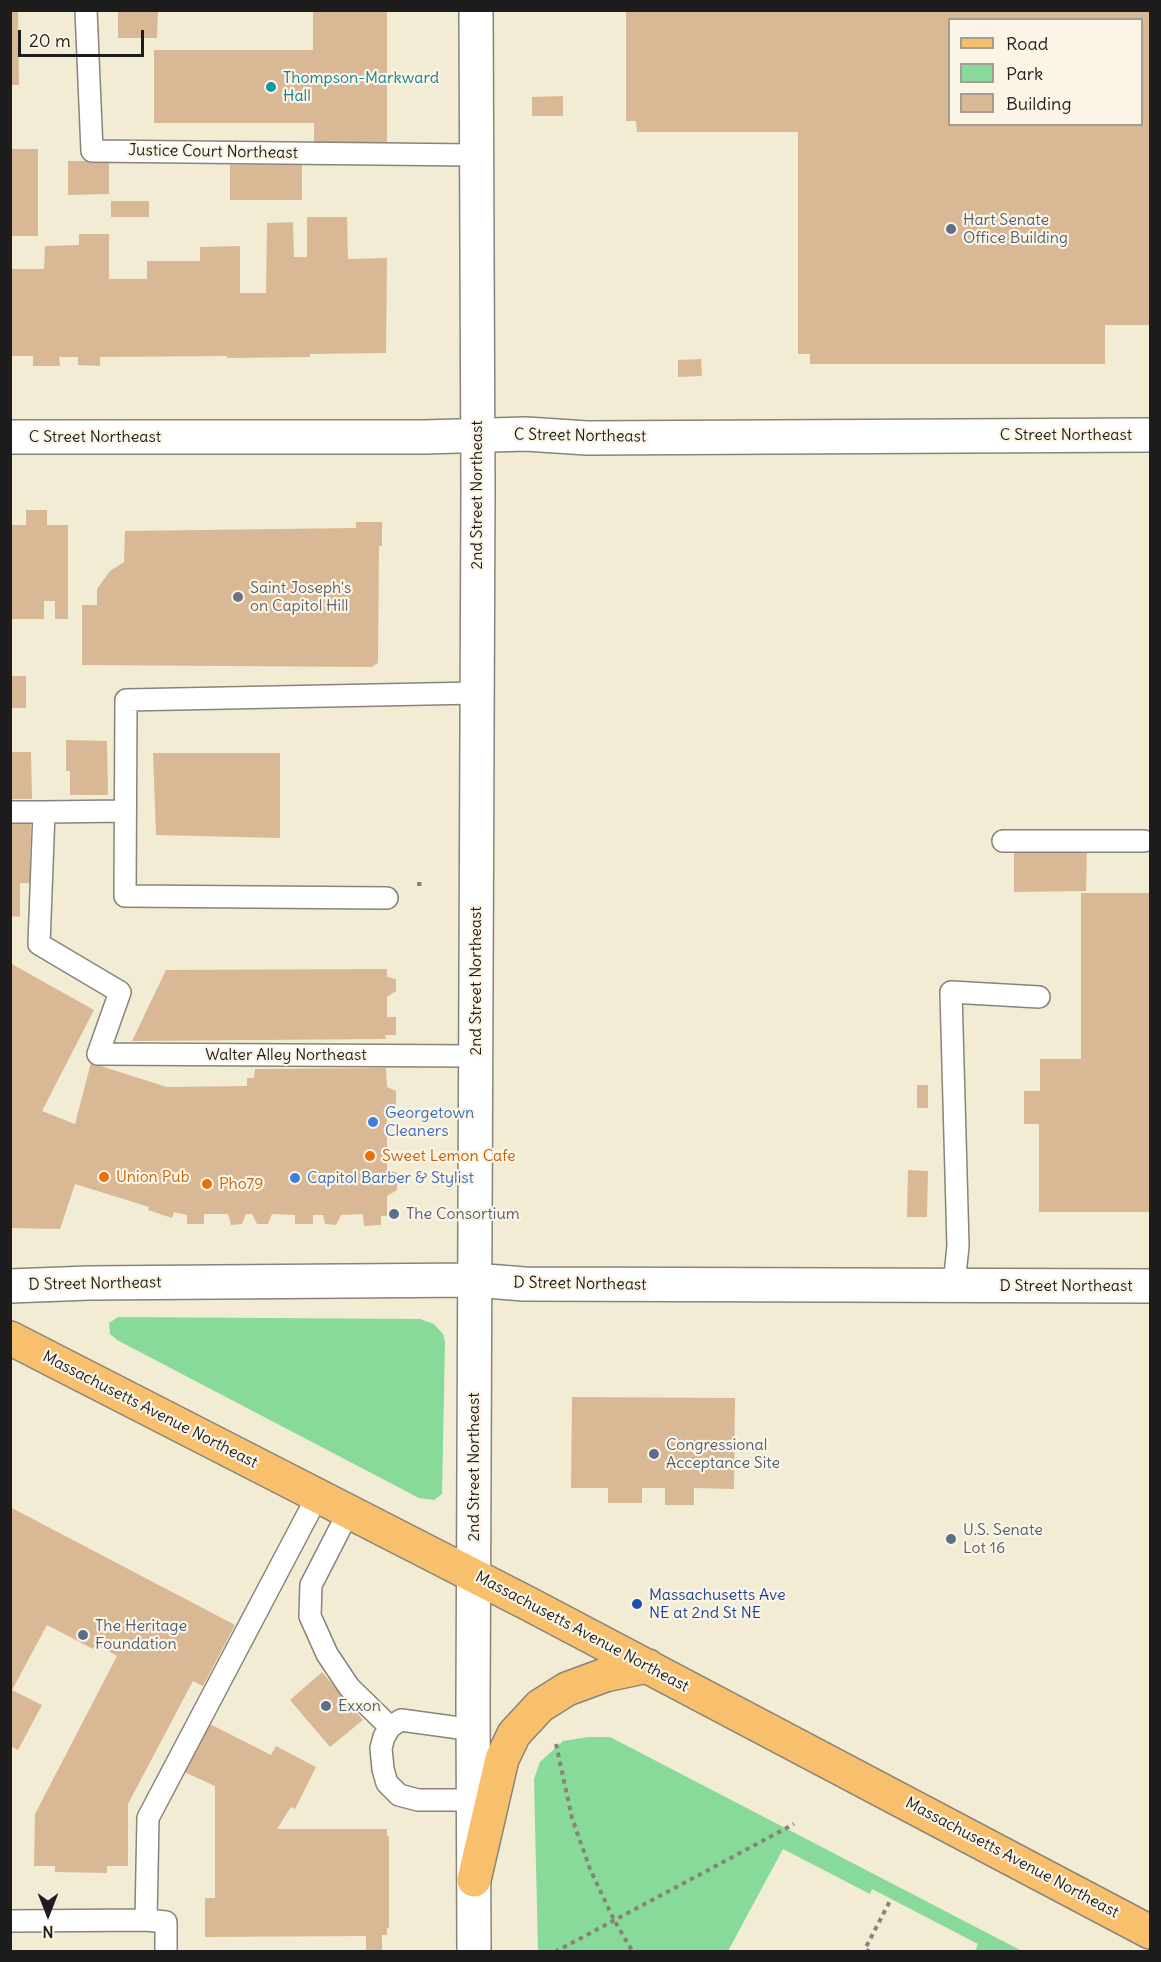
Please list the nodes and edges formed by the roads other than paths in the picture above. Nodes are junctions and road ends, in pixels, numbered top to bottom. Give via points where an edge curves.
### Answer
1 (86, 10) edge
2 (476, 10) edge
3 (475, 155) junction
4 (477, 435) junction
5 (1150, 435) edge
6 (10, 437) edge
7 (476, 693) junction
8 (125, 811) junction
9 (10, 812) edge
10 (44, 812) junction
11 (1003, 841) dead end
12 (1144, 841) dead end
13 (387, 898) dead end
14 (1039, 997) dead end
15 (475, 1056) junction
16 (474, 1280) junction
17 (954, 1285) junction
18 (10, 1286) edge
19 (1150, 1286) edge
20 (10, 1338) edge
21 (318, 1495) junction
22 (349, 1511) junction
23 (474, 1576) junction
24 (648, 1666) junction
25 (390, 1727) junction
26 (474, 1730) junction
27 (474, 1800) junction
28 (474, 1880) junction
29 (146, 1920) junction
30 (10, 1921) edge
31 (1150, 1932) edge
32 (166, 1952) edge
33 (474, 1952) edge

1 - 3 lane, Justice Court Northeast via 92,151
2 - 3 street, 2nd Street Northeast
3 - 4 street, 2nd Street Northeast
4 - 5 street, C Street Northeast
4 - 6 street, C Street Northeast
4 - 7 street, 2nd Street Northeast
7 - 8 lane via 126,700
7 - 15 street, 2nd Street Northeast
8 - 10 lane
8 - 13 lane via 125,896
9 - 10 lane
10 - 15 lane, Walter Alley Northeast via 39,944 120,992 98,1054
11 - 12 lane
14 - 17 lane via 951,992 958,1246
15 - 16 street, 2nd Street Northeast
16 - 17 street, D Street Northeast via 524,1284
16 - 18 street, D Street Northeast
16 - 23 street, 2nd Street Northeast
17 - 19 street, D Street Northeast
20 - 21 main road, Massachusetts Avenue Northeast
21 - 22 main road, Massachusetts Avenue Northeast
21 - 29 lane via 148,1818
22 - 23 main road, Massachusetts Avenue Northeast
22 - 25 lane via 311,1585 309,1616 349,1687
23 - 24 main road, Massachusetts Avenue Northeast
23 - 26 street, 2nd Street Northeast
24 - 28 main road via 605,1675 567,1689 540,1706 514,1734 502,1759
24 - 31 main road, Massachusetts Avenue Northeast
25 - 26 lane via 401,1720
25 - 27 lane via 381,1748 382,1769 392,1790 408,1799
26 - 27 street, 2nd Street Northeast
27 - 28 street, 2nd Street Northeast
28 - 33 street, 2nd Street Northeast
29 - 30 lane
29 - 32 lane via 166,1922

